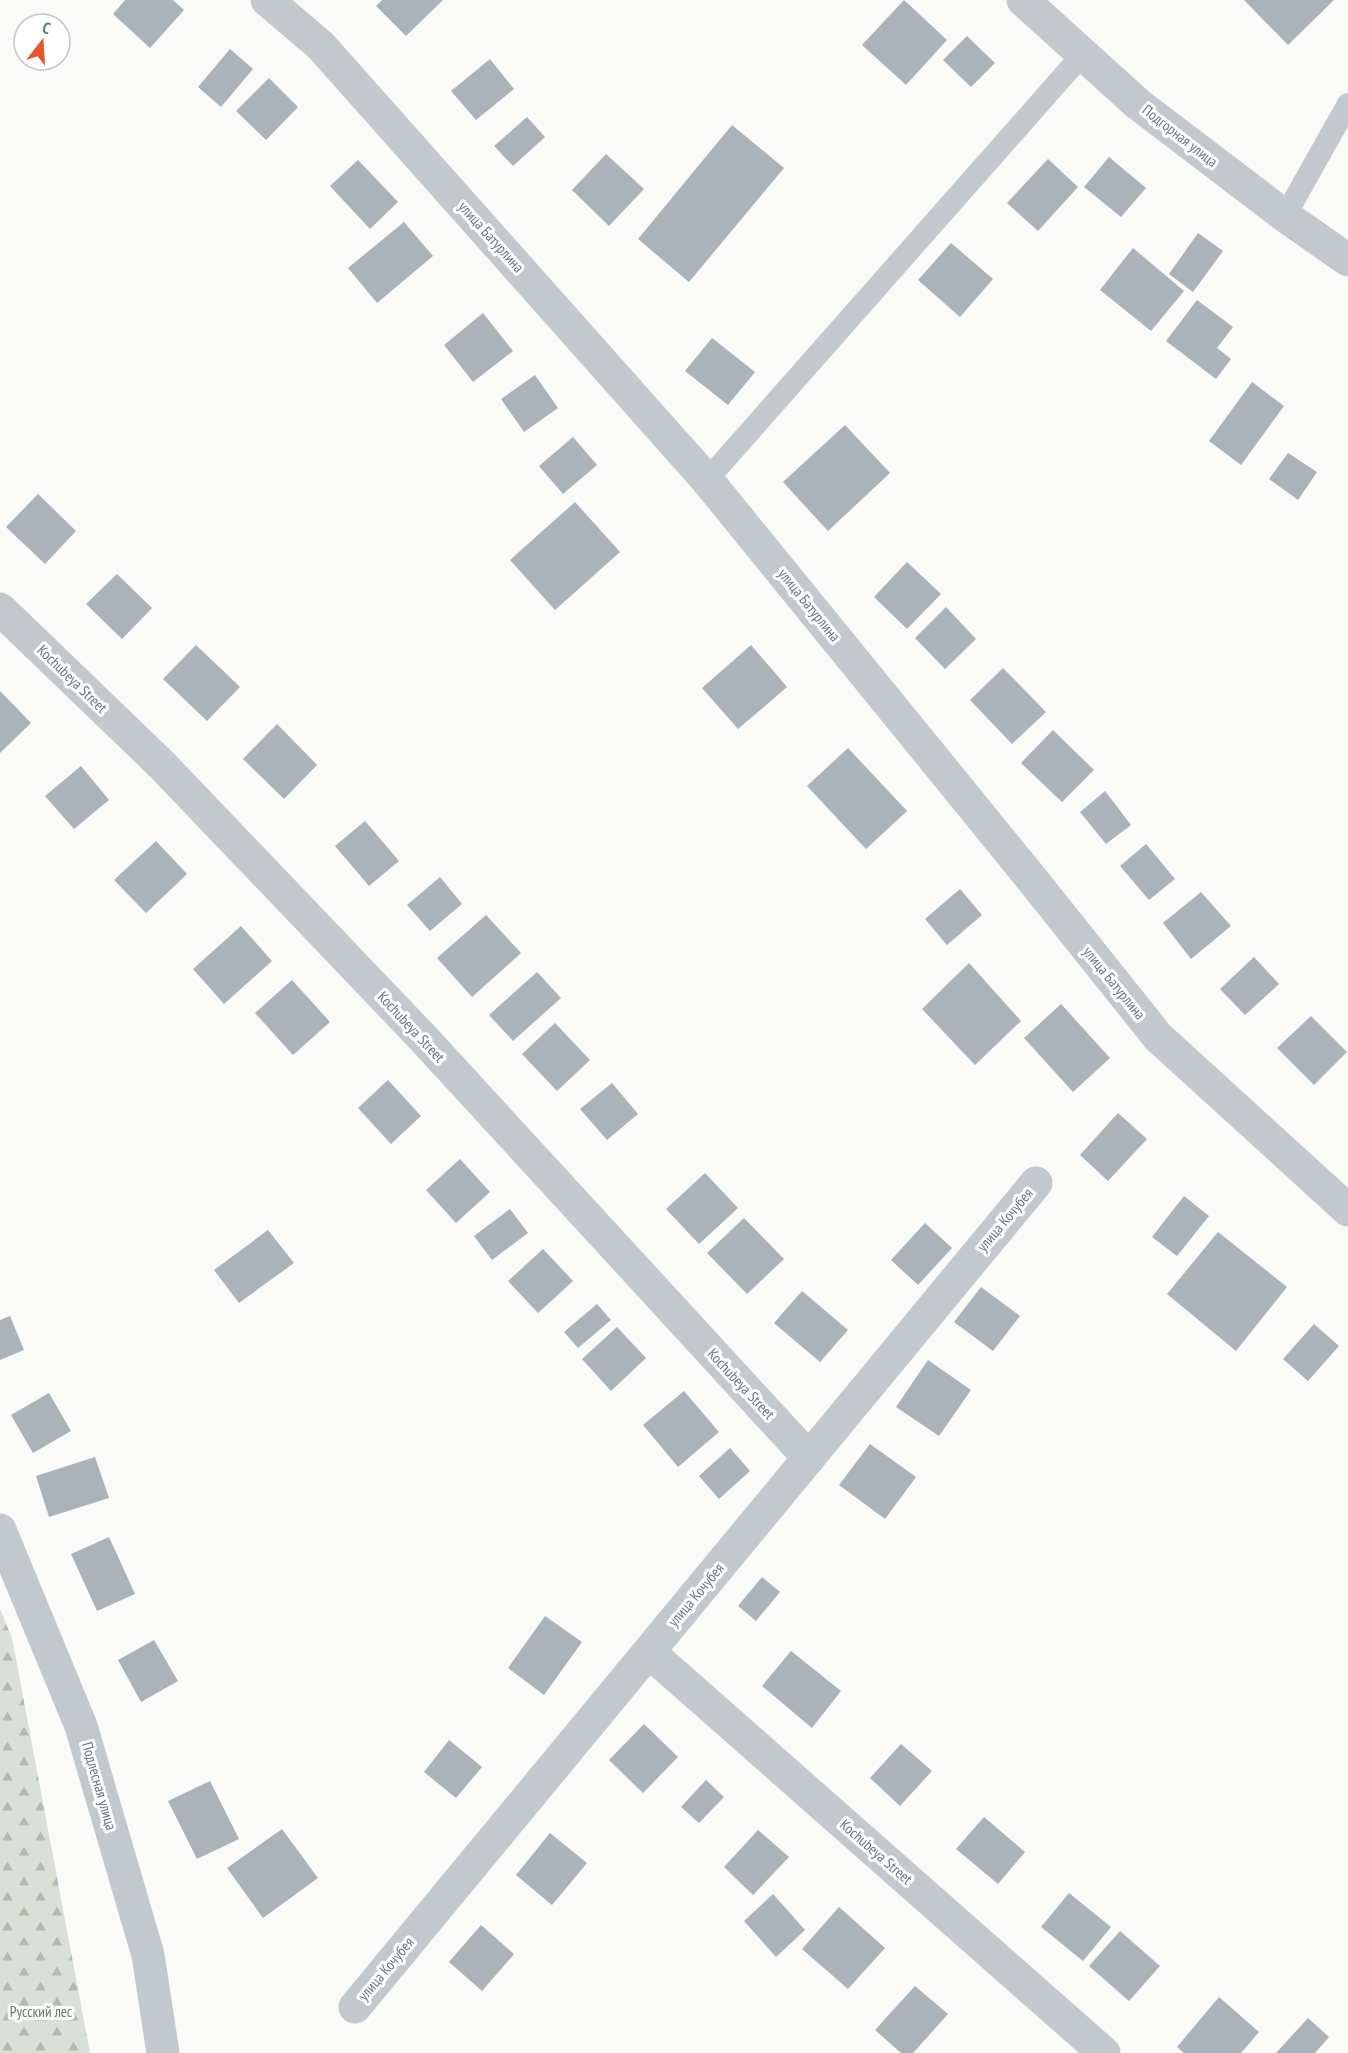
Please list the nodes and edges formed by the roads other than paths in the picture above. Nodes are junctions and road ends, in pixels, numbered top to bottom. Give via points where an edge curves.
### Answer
1 (267, 0) edge
2 (1023, 0) edge
3 (1082, 55) junction
4 (1348, 105) edge
5 (1285, 216) junction
6 (1348, 260) edge
7 (707, 480) junction
8 (0, 609) edge
9 (1036, 1183) dead end
10 (1348, 1210) edge
11 (809, 1458) junction
12 (0, 1530) edge
13 (649, 1652) junction
14 (355, 2007) dead end
15 (163, 2053) edge
16 (1104, 2053) edge

1 - 7 street, улица Батурлина via 321,46
2 - 3 street, Подгорная улица
3 - 5 street, Подгорная улица via 1138,104
3 - 7 lane
4 - 5 lane
5 - 6 street, Подгорная улица
7 - 10 street, улица Батурлина via 1158,1037
8 - 11 street, Kochubeya Street via 171,774 414,1029
9 - 11 street, улица Кочубея
11 - 13 street, улица Кочубея
12 - 15 street, Подлесная улица via 81,1726 148,1954
13 - 14 street, улица Кочубея
13 - 16 street, Kochubeya Street

